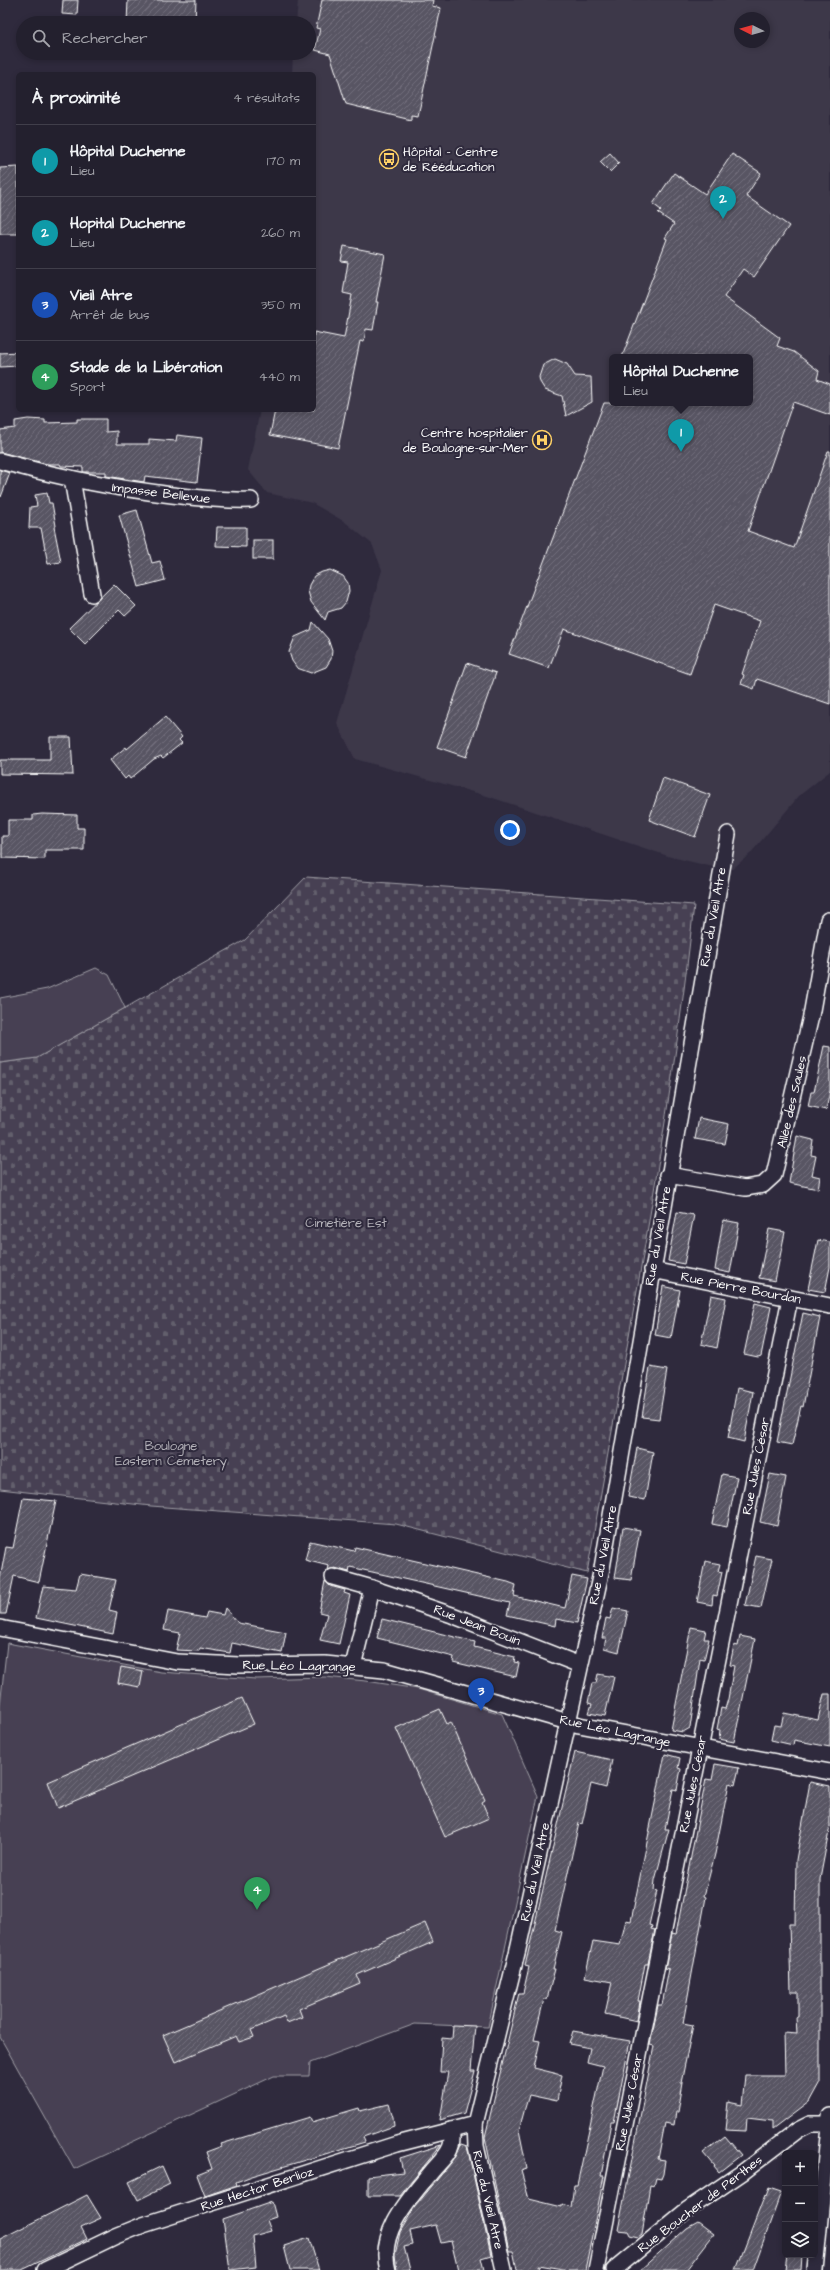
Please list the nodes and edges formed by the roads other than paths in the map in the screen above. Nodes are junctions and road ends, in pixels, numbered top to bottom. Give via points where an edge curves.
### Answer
1 (0, 461) edge
2 (72, 479) junction
3 (251, 500) dead end
4 (92, 594) dead end
5 (728, 834) dead end
6 (828, 920) dead end
7 (668, 1175) junction
8 (652, 1270) junction
9 (790, 1298) junction
10 (830, 1306) edge
11 (333, 1577) dead end
12 (372, 1588) junction
13 (0, 1628) edge
14 (580, 1665) junction
15 (354, 1666) junction
16 (568, 1722) junction
17 (700, 1748) junction
18 (830, 1772) edge
19 (830, 2120) edge
20 (475, 2124) junction
21 (451, 2130) junction
22 (44, 2270) edge
23 (388, 2270) edge
24 (504, 2270) edge
25 (596, 2270) edge
26 (614, 2270) edge
27 (814, 2270) edge

1 - 2 street, Impasse Bellevue
2 - 3 street, Impasse Bellevue via 135,491 226,501
2 - 4 street
5 - 7 street, Rue du Vieil Atre
6 - 7 street, Allée des Saules via 811,1016 774,1175 763,1185 745,1188
7 - 8 street, Rue du Vieil Atre
8 - 9 street, Rue Pierre Bourdan
8 - 14 street, Rue du Vieil Atre via 602,1568
9 - 10 street, Rue Pierre Bourdan
9 - 17 street, Rue Jules César
11 - 12 street, Rue Jean Bouin
12 - 14 street, Rue Jean Bouin via 447,1613
12 - 15 street
13 - 15 street, Rue Léo Lagrange via 177,1662
14 - 16 street, Rue du Vieil Atre
15 - 16 street, Rue Léo Lagrange via 406,1675
16 - 17 street, Rue Léo Lagrange
16 - 20 street, Rue du Vieil Atre via 518,1949
17 - 18 street, Rue Léo Lagrange
17 - 25 street, Rue Jules César
19 - 26 street, Rue Boucher de Perthes via 810,2124 798,2130 687,2210
19 - 27 street
20 - 21 street, Rue Hector Berlioz
20 - 24 street, Rue du Vieil Atre via 476,2146
21 - 22 street, Rue Hector Berlioz via 390,2146 143,2225
21 - 23 street via 452,2141 448,2152 407,2202 393,2227 386,2254

